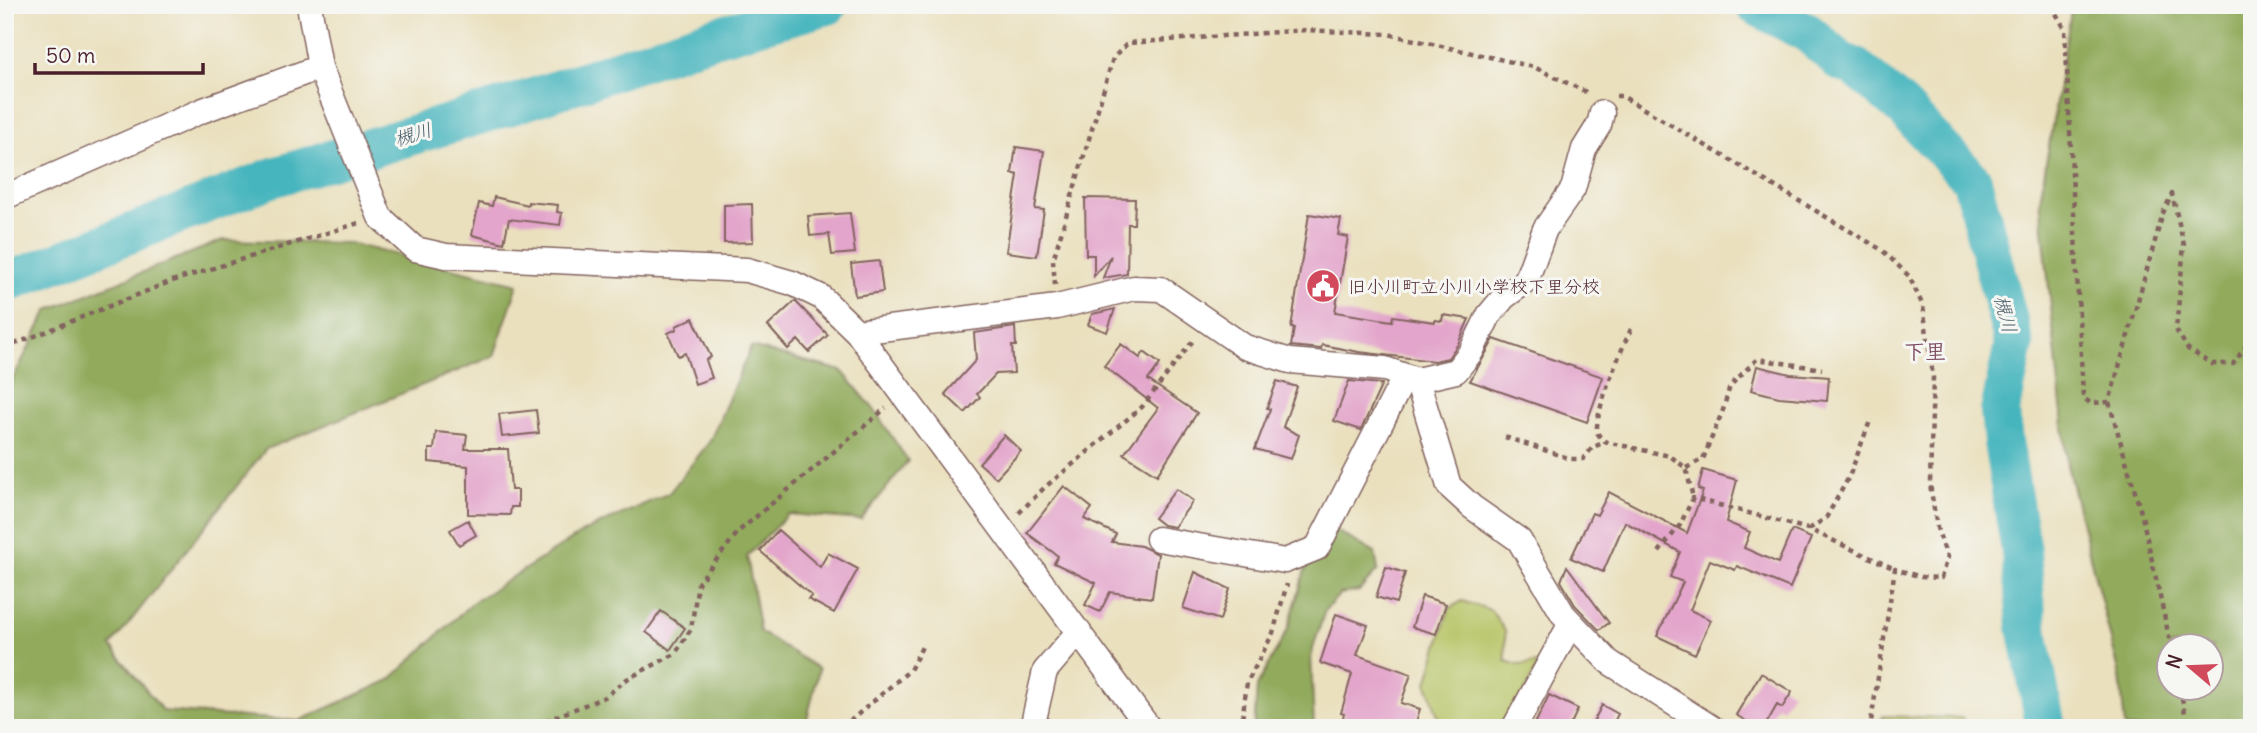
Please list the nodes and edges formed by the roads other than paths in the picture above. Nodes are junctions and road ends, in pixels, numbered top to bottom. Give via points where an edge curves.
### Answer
1 (309, 5) edge
2 (323, 73) junction
3 (1600, 105) road end
4 (5, 197) edge
5 (857, 332) junction
6 (1411, 378) junction
7 (1158, 539) dead end
8 (1571, 623) junction
9 (1079, 631) junction
10 (1032, 728) edge
11 (1149, 728) edge
12 (1514, 728) edge
13 (1712, 728) edge

1 - 2 street
2 - 4 street via 201,111
2 - 5 street via 379,213 415,249 446,256 747,270 821,297
3 - 6 street via 1599,125 1584,149 1573,189 1545,229 1526,281 1489,315 1471,352 1456,370
5 - 6 street via 1057,307 1134,288 1160,289 1245,348 1290,361 1385,369
5 - 9 street
6 - 7 street via 1317,548 1285,561
6 - 8 street via 1449,486 1519,540
8 - 12 street
8 - 13 street via 1609,662
9 - 10 street via 1045,671
9 - 11 street

